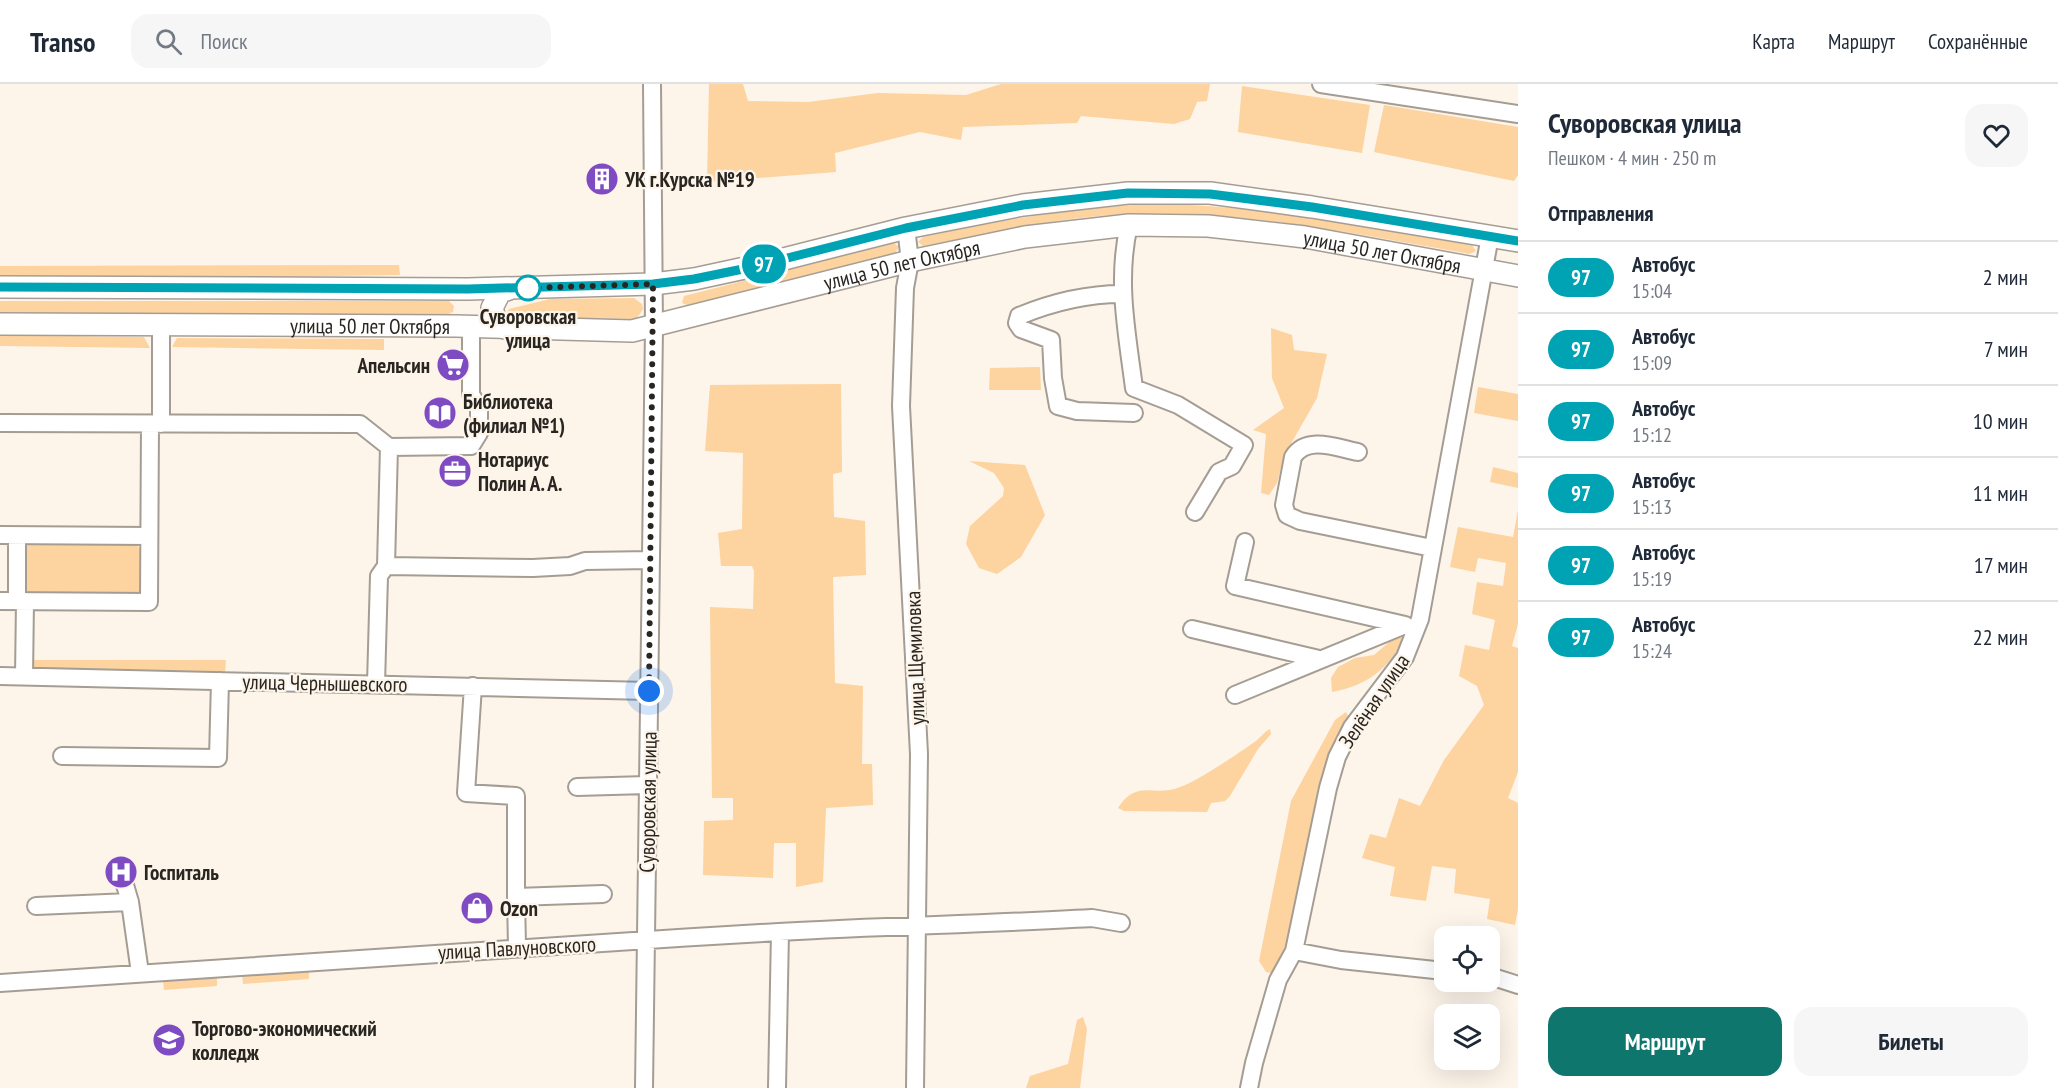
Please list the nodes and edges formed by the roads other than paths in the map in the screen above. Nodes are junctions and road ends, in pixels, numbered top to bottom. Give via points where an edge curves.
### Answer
1 (652, 84) edge
2 (1321, 84) edge
3 (1518, 114) edge
4 (1130, 225) junction
5 (906, 228) junction
6 (1490, 236) junction
7 (1518, 242) edge
8 (910, 261) junction
9 (1484, 269) junction
10 (1518, 276) edge
11 (653, 284) junction
12 (0, 287) edge
13 (468, 289) junction
14 (509, 289) junction
15 (1122, 294) junction
16 (0, 324) edge
17 (160, 326) junction
18 (469, 327) junction
19 (506, 328) junction
20 (654, 328) junction
21 (1134, 413) dead end
22 (0, 423) edge
23 (155, 424) junction
24 (389, 447) junction
25 (1358, 452) dead end
26 (1195, 512) dead end
27 (8, 535) edge
28 (149, 536) junction
29 (1245, 542) dead end
30 (1432, 548) junction
31 (651, 560) junction
32 (386, 566) junction
33 (14, 601) edge
34 (1412, 622) junction
35 (1192, 629) dead end
36 (1319, 659) junction
37 (0, 676) edge
38 (24, 677) junction
39 (220, 681) junction
40 (376, 684) junction
41 (473, 686) junction
42 (649, 691) junction
43 (1235, 696) dead end
44 (62, 756) dead end
45 (647, 785) junction
46 (576, 787) dead end
47 (120, 868) dead end
48 (603, 894) dead end
49 (516, 897) junction
50 (130, 902) junction
51 (36, 906) dead end
52 (1121, 923) dead end
53 (916, 927) junction
54 (780, 932) junction
55 (646, 942) junction
56 (517, 947) junction
57 (1294, 951) junction
58 (1434, 970) edge
59 (140, 973) junction
60 (1500, 979) edge
61 (0, 983) edge
62 (1518, 985) edge
63 (644, 1088) edge
64 (777, 1088) edge
65 (915, 1088) edge
66 (1249, 1088) edge

1 - 11 street, Суворовская улица
2 - 3 street
4 - 8 main road, улица 50 лет Октября via 1024,237
4 - 9 main road, улица 50 лет Октября via 1208,226 1305,237
4 - 15 street via 1123,252
5 - 6 main road, улица 50 лет Октября via 1097,195 1210,194
5 - 8 street, улица Щемиловка
5 - 11 main road, улица 50 лет Октября via 758,266
6 - 7 main road, улица 50 лет Октября
6 - 9 street, Зелёная улица
8 - 20 main road, улица 50 лет Октября
8 - 53 street, улица Щемиловка via 905,288 901,406 919,754
9 - 10 main road, улица 50 лет Октября
9 - 30 street, Зелёная улица
11 - 14 main road, улица 50 лет Октября
11 - 20 street, Суворовская улица
12 - 13 main road, улица 50 лет Октября
13 - 14 main road, улица 50 лет Октября
13 - 18 main road via 481,308
14 - 19 main road via 500,292 492,308 496,322
15 - 21 street via 1053,302 1019,316 1017,323 1021,329 1051,340 1058,406 1077,411
15 - 26 street via 1134,388 1178,405 1244,445 1232,466 1220,472
16 - 17 main road, улица 50 лет Октября
17 - 18 main road, улица 50 лет Октября
17 - 23 street
18 - 19 main road, улица 50 лет Октября
18 - 24 street via 471,394 479,409 479,433 471,446
19 - 20 main road, улица 50 лет Октября
20 - 31 street, Суворовская улица
22 - 23 street
23 - 24 street via 360,424
23 - 28 street
24 - 32 street
25 - 30 street via 1314,444 1297,451 1284,505 1287,515
27 - 28 street
27 - 33 street
28 - 33 street via 148,602
29 - 34 street via 1235,586
30 - 34 street, Зелёная улица
31 - 32 street via 585,561 533,568
31 - 42 street, Суворовская улица
32 - 40 street via 379,576
33 - 38 street
34 - 36 street
34 - 57 street, Зелёная улица via 1405,657 1352,727 1337,757
35 - 36 street
36 - 43 street
37 - 38 street, улица Чернышевского
38 - 39 street, улица Чернышевского
39 - 40 street, улица Чернышевского
39 - 44 street via 218,758
40 - 41 street, улица Чернышевского
41 - 42 street, улица Чернышевского
41 - 49 street via 466,793 516,796
42 - 45 street, Суворовская улица
45 - 46 street
45 - 55 street, Суворовская улица
47 - 50 street
48 - 49 street
49 - 56 street
50 - 51 street
50 - 59 street
52 - 53 street, улица Павлуновского via 1092,918
53 - 54 street, улица Павлуновского
53 - 65 street, улица Щемиловка
54 - 55 street, улица Павлуновского
54 - 64 street
55 - 56 street, улица Павлуновского
55 - 63 street, Суворовская улица
56 - 59 street, улица Павлуновского
57 - 58 street
57 - 66 street, Зелёная улица via 1278,980
59 - 61 street, улица Павлуновского
60 - 62 street

